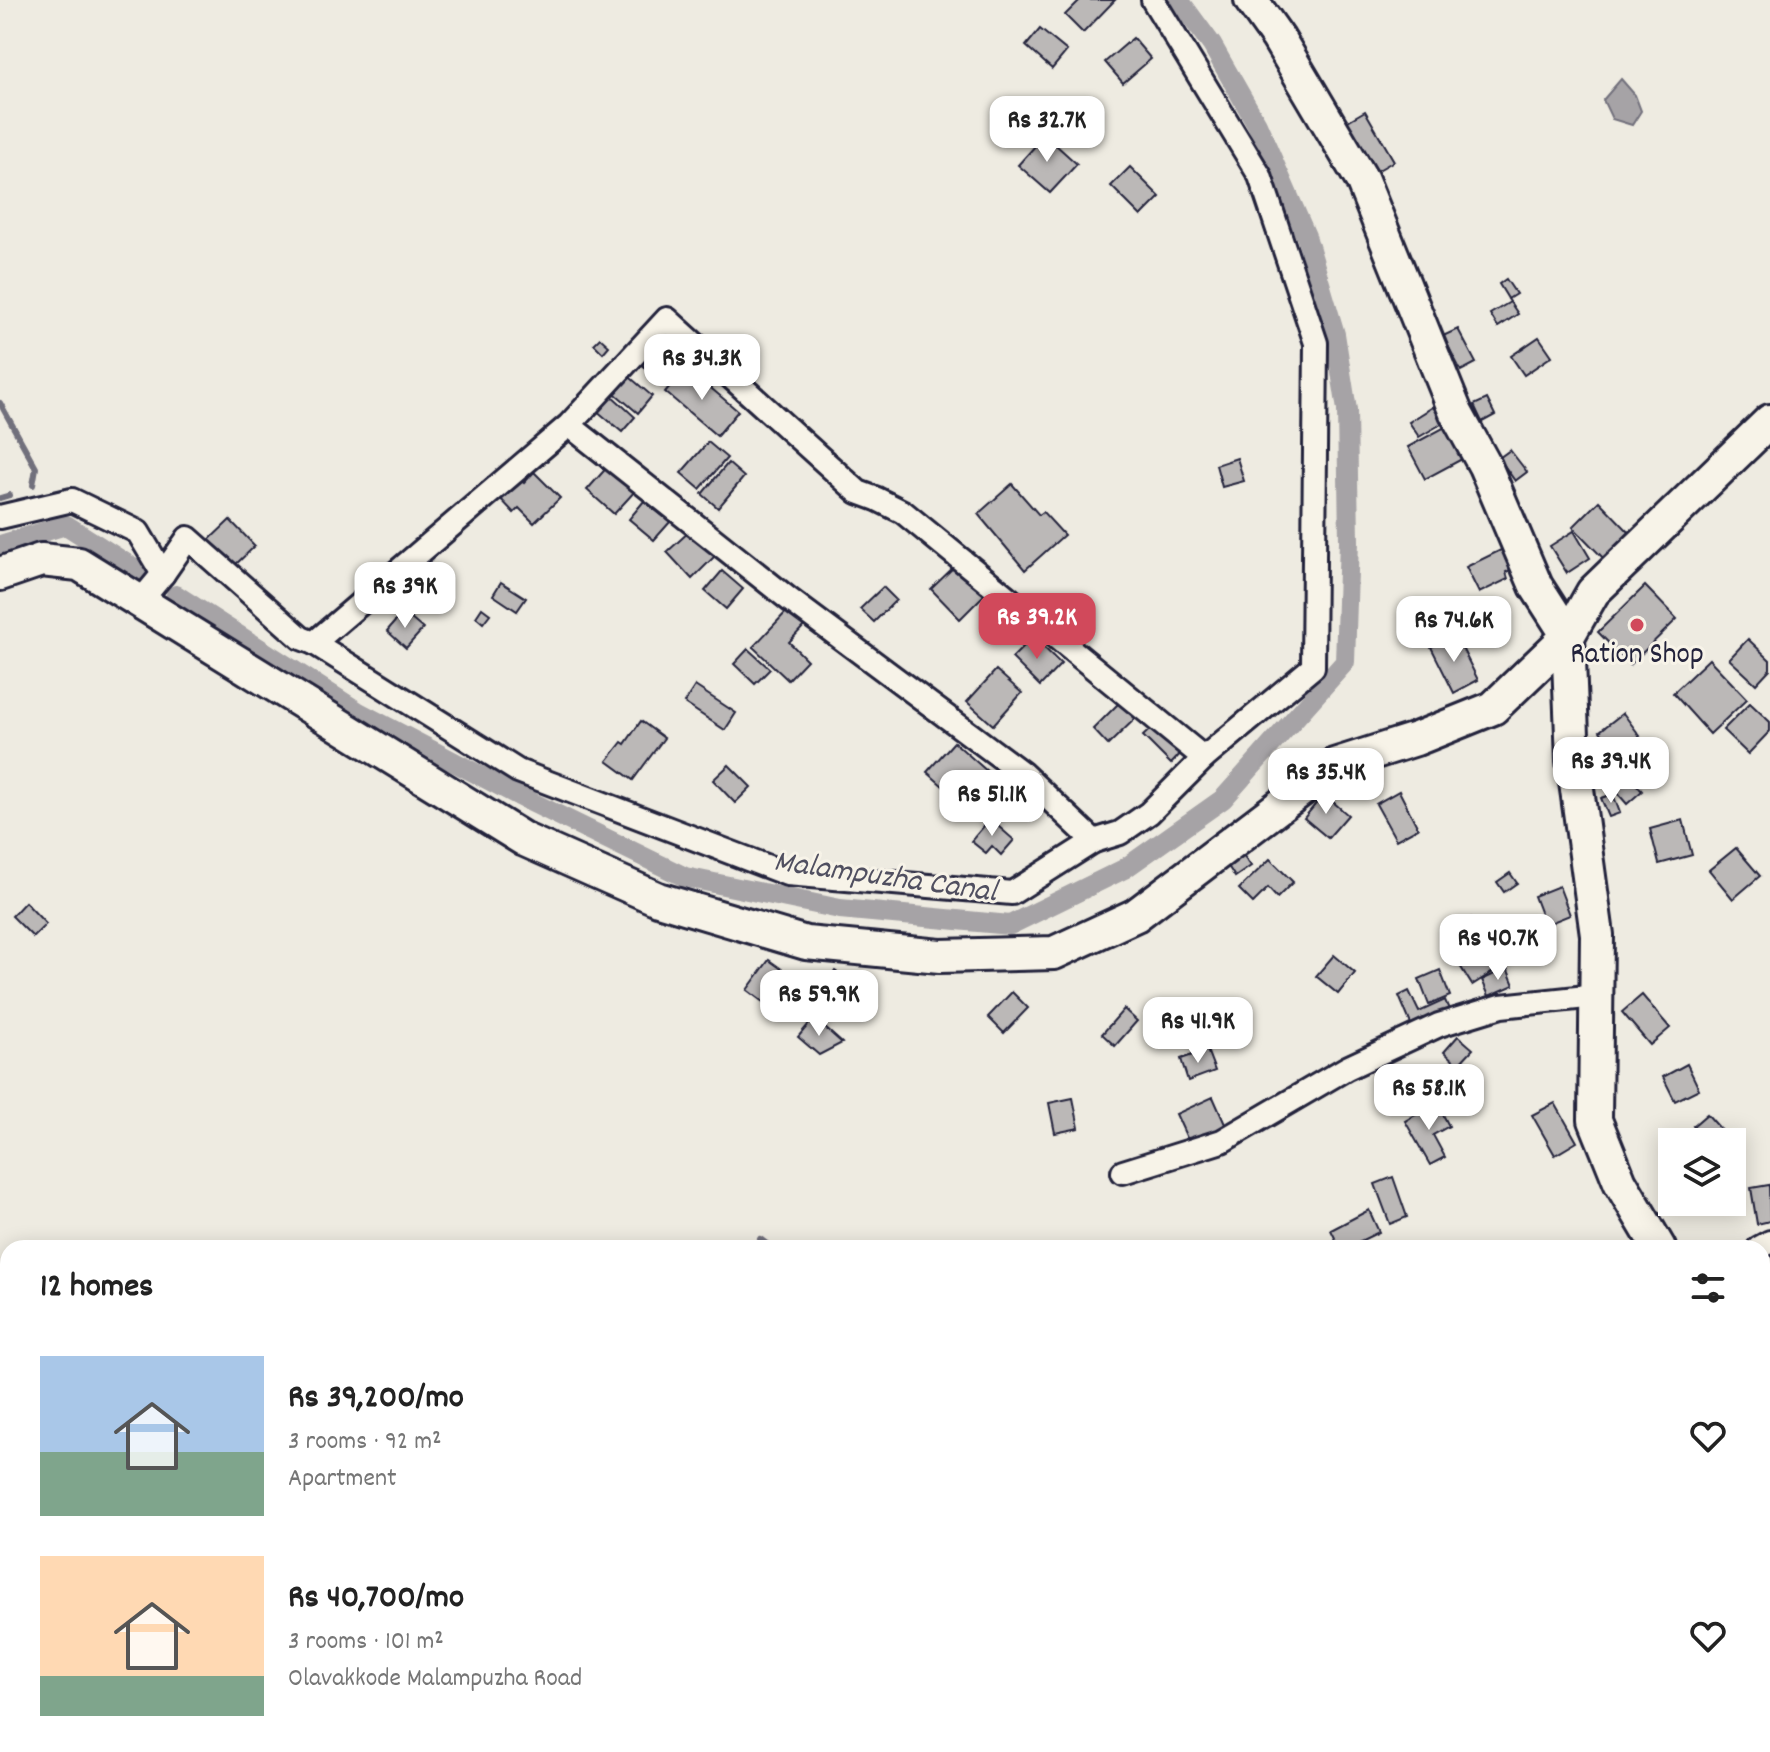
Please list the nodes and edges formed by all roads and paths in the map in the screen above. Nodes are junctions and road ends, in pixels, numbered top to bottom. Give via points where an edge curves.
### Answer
1 (1153, 0) edge
2 (1251, 0) edge
3 (1770, 421) edge
4 (569, 425) junction
5 (0, 517) edge
6 (0, 574) edge
7 (163, 574) junction
8 (145, 598) junction
9 (1568, 636) junction
10 (314, 643) junction
11 (1204, 758) junction
12 (1094, 841) junction
13 (1596, 996) junction
14 (1123, 1172) dead end
15 (1654, 1240) edge

1 - 11 street via 1260,176 1316,343 1313,667
2 - 9 street via 1362,180 1456,413 1485,466 1536,586
3 - 9 street via 1593,592
4 - 10 street
4 - 11 street via 667,319 858,492 903,512
4 - 12 street via 790,600 1022,773
5 - 7 street via 72,500 138,532
6 - 8 street via 41,560 79,564
7 - 8 street
7 - 10 street via 188,538 301,638
8 - 9 street via 538,846 658,899 806,943 940,956 1054,953 1136,915 1334,765 1493,708
9 - 13 street via 1573,760 1597,935
10 - 12 street via 518,771 787,874 1012,893
11 - 12 street via 1149,813 1120,833
13 - 14 street via 1501,1006 1439,1025 1347,1068 1222,1141
13 - 15 street via 1595,1120 1620,1182

